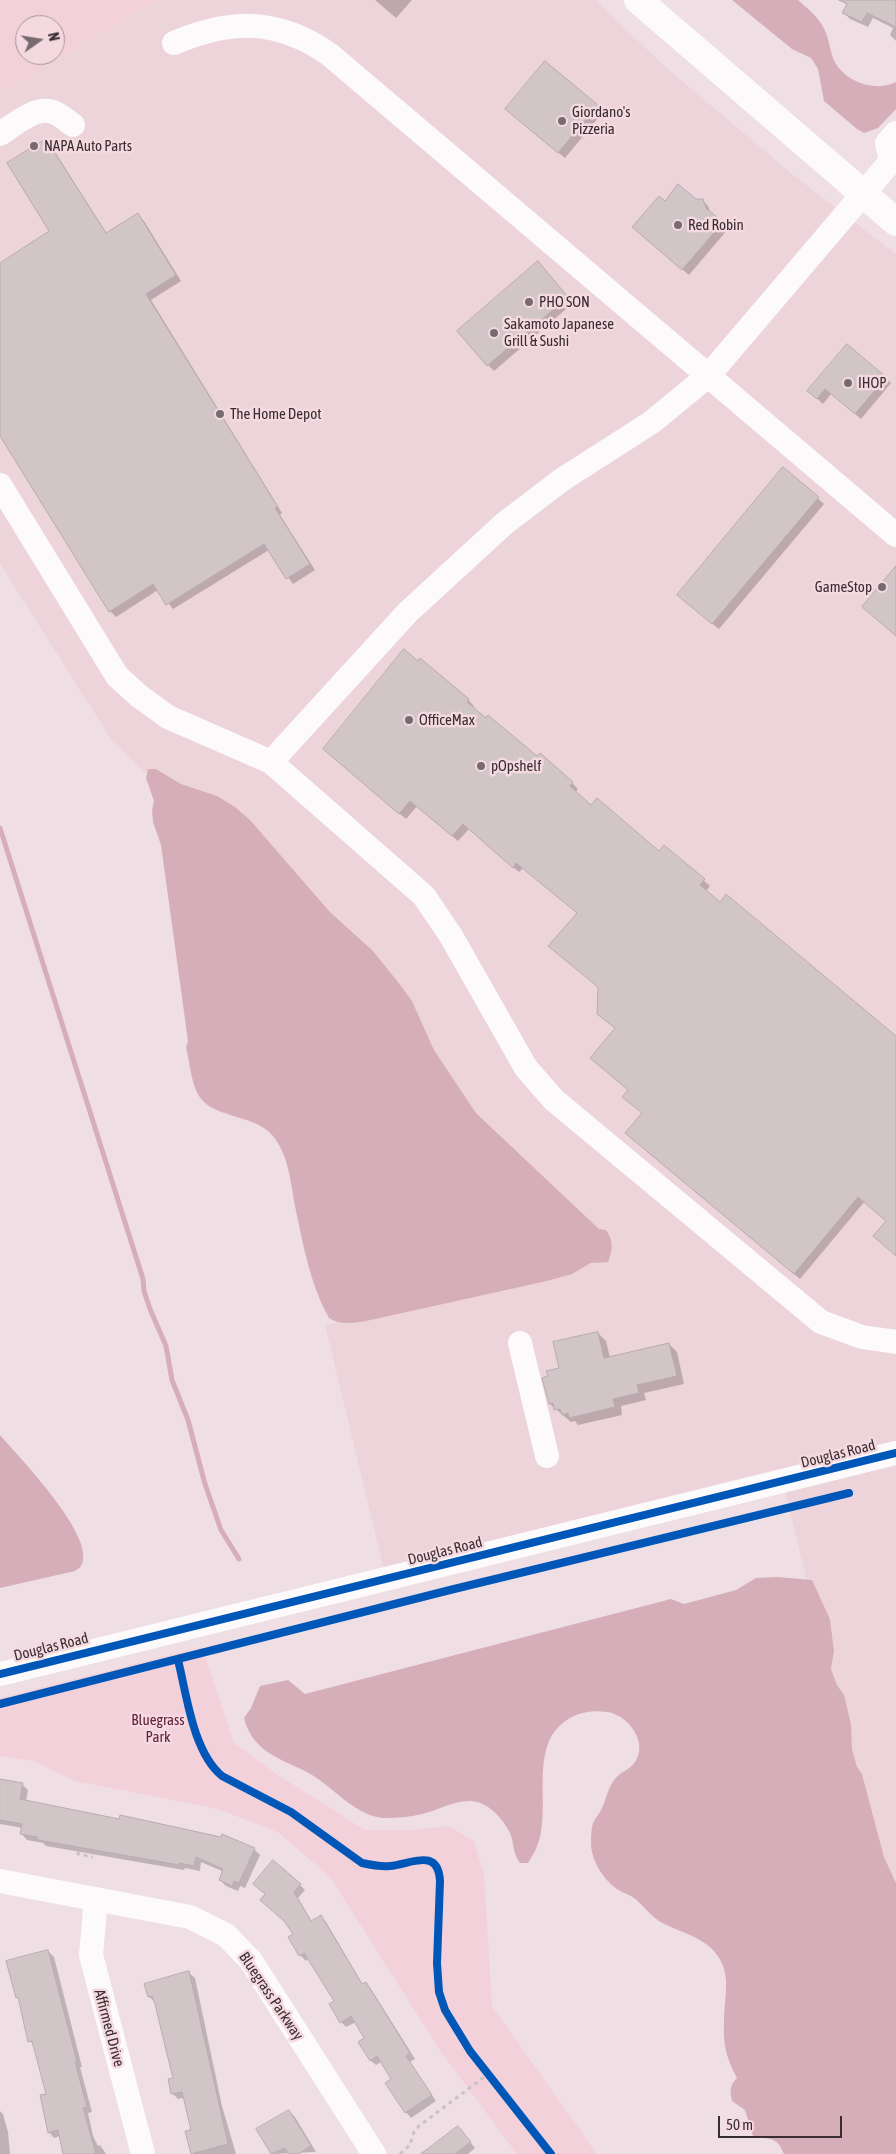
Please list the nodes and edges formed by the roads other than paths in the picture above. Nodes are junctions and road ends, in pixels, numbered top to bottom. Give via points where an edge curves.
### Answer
1 (638, 0) edge
2 (174, 43) dead end
3 (73, 125) dead end
4 (896, 132) edge
5 (0, 134) edge
6 (894, 161) edge
7 (864, 194) junction
8 (896, 222) edge
9 (709, 375) junction
10 (0, 485) edge
11 (896, 535) edge
12 (271, 762) junction
13 (520, 1342) dead end
14 (896, 1342) edge
15 (896, 1453) edge
16 (547, 1456) dead end
17 (0, 1674) edge
18 (0, 1881) edge
19 (96, 1899) junction
20 (372, 2153) edge
21 (143, 2154) edge

1 - 7 main road
2 - 9 street via 195,34 249,24 279,29 316,45
3 - 5 street via 54,112 45,111 24,118
4 - 6 street via 887,143
6 - 7 street
7 - 8 main road
7 - 9 street
9 - 11 street
9 - 12 street via 652,422 563,479 505,523 408,612
10 - 12 street via 117,676 168,717
12 - 14 street via 424,896 461,952 526,1068 554,1100 821,1322 862,1338
13 - 16 street
15 - 17 street, Douglas Road
18 - 19 street, Bluegrass Parkway
19 - 20 street, Bluegrass Parkway via 190,1917 226,1935 251,1961
19 - 21 street, Affirmed Drive via 90,1955

